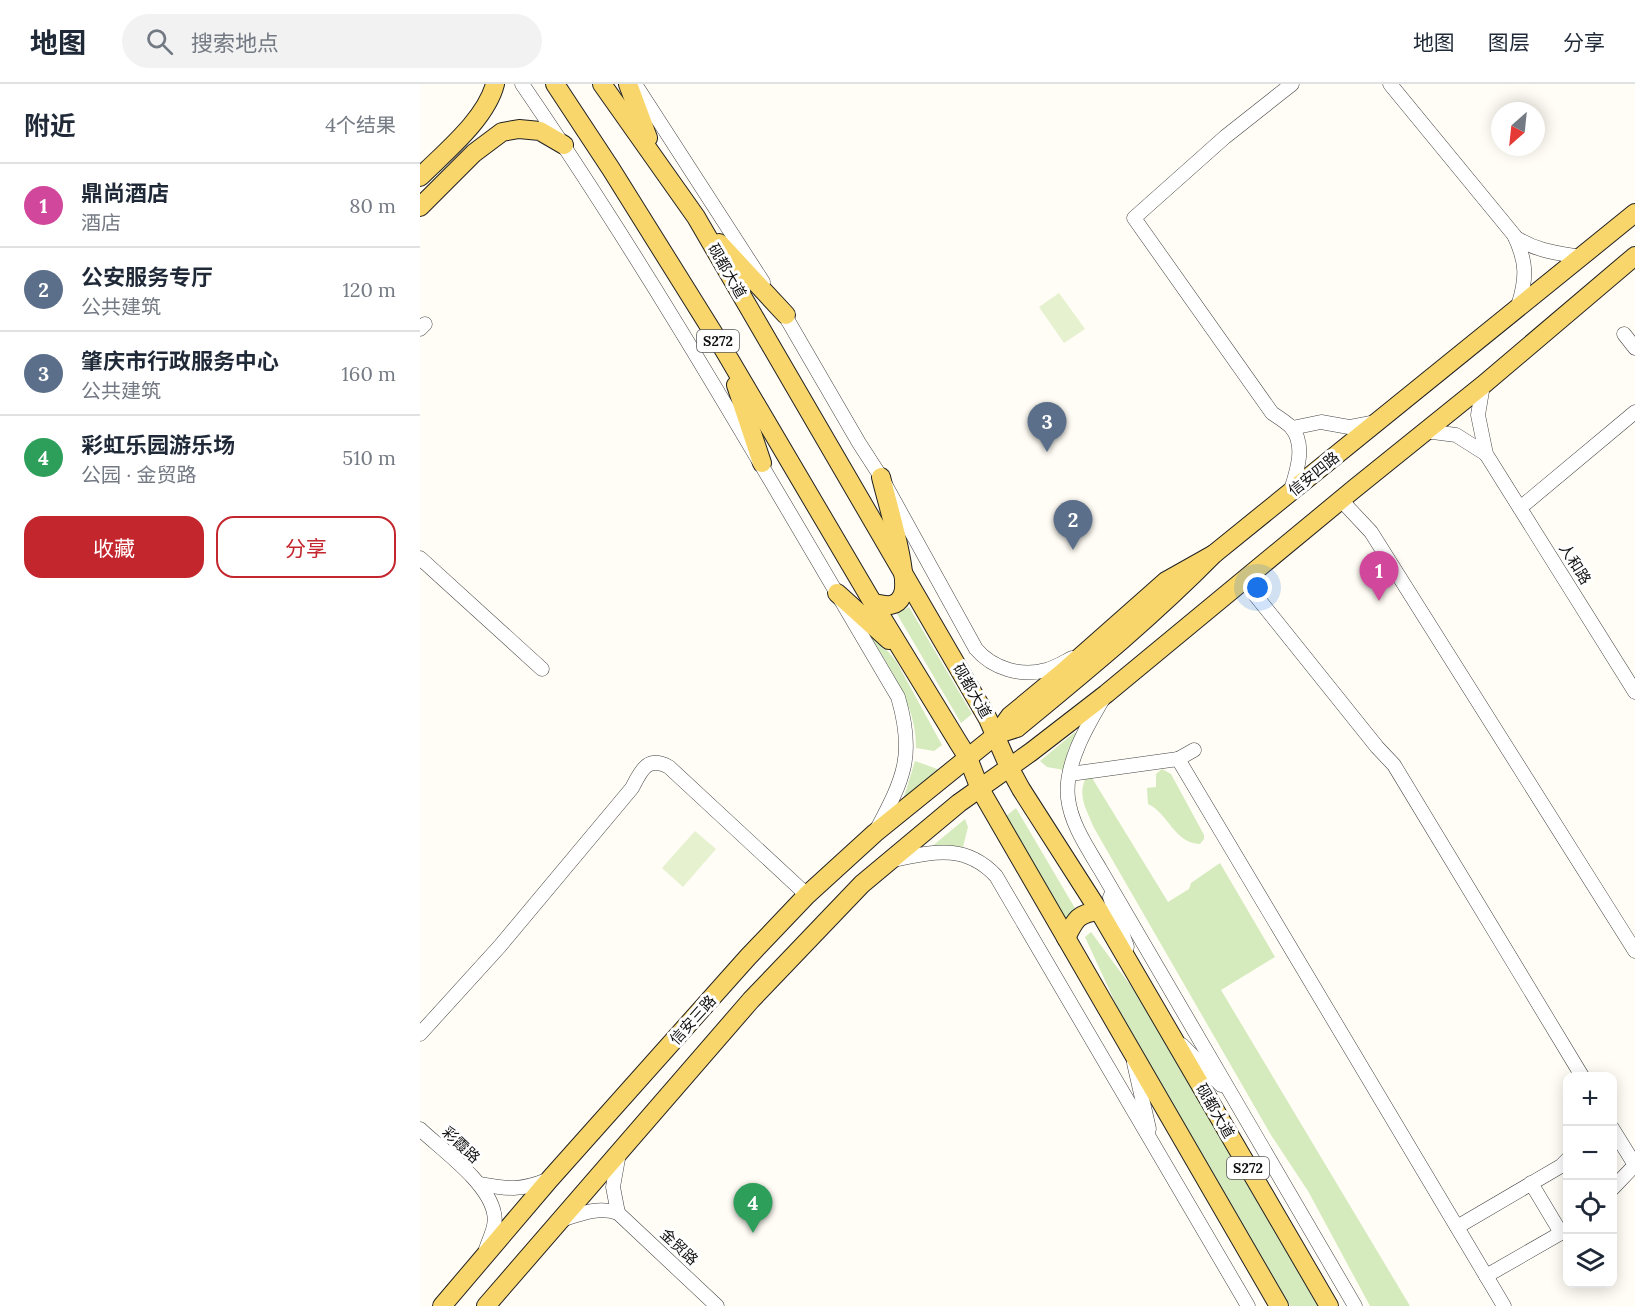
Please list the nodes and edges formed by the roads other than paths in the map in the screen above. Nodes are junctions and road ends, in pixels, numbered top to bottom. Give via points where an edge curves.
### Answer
1 (495, 84) edge
2 (522, 84) edge
3 (555, 84) edge
4 (602, 84) edge
5 (628, 84) edge
6 (635, 84) edge
7 (1292, 84) edge
8 (1390, 84) edge
9 (461, 136) junction
10 (564, 145) junction
11 (474, 153) junction
12 (657, 162) junction
13 (420, 177) edge
14 (420, 207) edge
15 (1635, 213) edge
16 (696, 217) junction
17 (1514, 235) junction
18 (1635, 256) edge
19 (1581, 257) junction
20 (1518, 306) junction
21 (786, 315) junction
22 (1624, 334) dead end
23 (1635, 348) edge
24 (724, 350) junction
25 (1483, 385) junction
26 (1635, 412) edge
27 (1379, 422) junction
28 (1292, 428) junction
29 (1425, 431) junction
30 (1486, 454) junction
31 (762, 463) junction
32 (881, 477) junction
33 (1290, 494) junction
34 (1341, 500) junction
35 (1520, 508) junction
36 (1214, 554) junction
37 (420, 558) edge
38 (905, 577) junction
39 (1244, 581) junction
40 (837, 593) junction
41 (873, 603) junction
42 (1113, 649) junction
43 (1082, 654) junction
44 (906, 655) junction
45 (542, 669) dead end
46 (1131, 672) junction
47 (1635, 692) edge
48 (1106, 693) junction
49 (996, 735) junction
50 (1194, 750) dead end
51 (968, 758) junction
52 (1178, 759) junction
53 (1009, 767) junction
54 (1070, 774) junction
55 (980, 789) junction
56 (874, 833) junction
57 (891, 860) junction
58 (843, 862) junction
59 (1100, 870) junction
60 (862, 884) junction
61 (807, 895) junction
62 (1099, 911) junction
63 (1066, 938) junction
64 (1635, 951) edge
65 (1137, 976) junction
66 (1168, 1030) junction
67 (420, 1034) edge
68 (1131, 1049) junction
69 (1579, 1072) edge
70 (1237, 1101) junction
71 (420, 1129) edge
72 (1617, 1136) edge
73 (1152, 1143) junction
74 (620, 1150) junction
75 (1563, 1164) edge
76 (550, 1179) junction
77 (1531, 1183) junction
78 (479, 1184) junction
79 (1617, 1184) edge
80 (618, 1213) junction
81 (561, 1220) junction
82 (1457, 1227) junction
83 (1563, 1230) edge
84 (1563, 1232) edge
85 (480, 1262) junction
86 (1486, 1276) junction
87 (442, 1306) edge
88 (486, 1306) edge
89 (717, 1306) edge
90 (1248, 1306) edge
91 (1279, 1306) edge
92 (1329, 1306) edge
93 (1355, 1306) edge
94 (1504, 1306) edge

1 - 9 main road via 484,108
2 - 10 street
3 - 24 main road, S272
4 - 12 main road, 砚都大道 / S272
5 - 12 main road
6 - 21 street
7 - 28 street via 1134,218 1272,413
8 - 17 street
9 - 11 main road via 472,140
9 - 13 main road
10 - 11 main road via 540,131 519,129 502,132
10 - 31 street
11 - 14 main road
12 - 16 main road, 砚都大道 / S272
15 - 19 main road, 信安四路
16 - 21 main road
16 - 38 main road, 砚都大道 / S272
17 - 19 street via 1528,246
17 - 20 street via 1525,266
18 - 25 main road
19 - 20 main road, 信安四路
20 - 27 main road, 信安四路
21 - 32 street
22 - 23 street
24 - 31 main road
24 - 41 main road, S272
25 - 29 main road
25 - 30 street via 1478,415
26 - 35 street
27 - 28 street via 1349,427 1321,422
27 - 33 main road, 信安四路
28 - 33 street via 1299,443
29 - 30 street via 1456,435
29 - 34 main road
30 - 35 street, 人和路
31 - 40 street
32 - 38 main road
32 - 43 street via 982,656 1007,669 1032,672 1047,670
33 - 36 main road, 信安四路
34 - 39 main road
34 - 64 street via 1371,532
35 - 47 street, 人和路
36 - 42 main road, 信安四路
36 - 43 main road via 1166,581
37 - 45 street
38 - 41 main road via 898,602 889,606
38 - 49 main road, 砚都大道 / S272
39 - 46 main road
39 - 69 street via 1394,765
40 - 44 main road
40 - 56 street via 898,697 904,718 904,772
41 - 44 main road, S272
42 - 46 main road
42 - 49 main road, 信安四路 via 1017,728
43 - 49 main road via 1010,716
44 - 51 main road, S272
46 - 48 main road
48 - 53 main road
48 - 54 street, 砚都大道 via 1077,748
49 - 51 main road, 信安三路
49 - 53 main road, 砚都大道 / S272
50 - 52 street
51 - 55 main road, S272
51 - 56 main road, 信安三路
52 - 54 street
52 - 82 street
53 - 55 main road, 信安三路
53 - 62 main road, 砚都大道 / S272
54 - 59 street, 砚都大道 via 1068,797 1074,820
55 - 57 main road, 信安三路
55 - 63 main road, S272
56 - 58 main road, 信安三路
57 - 60 main road, 信安三路
57 - 73 street via 940,851 965,855 985,864 996,876
58 - 60 main road
58 - 61 main road, 信安三路
59 - 65 street
59 - 70 street, 砚都大道
60 - 74 main road, 信安三路 via 751,1000
61 - 67 street via 669,767 661,763 648,765 500,946
61 - 76 main road, 信安三路
62 - 63 main road via 1079,916
62 - 65 main road, 砚都大道 / S272
63 - 68 main road, S272
65 - 66 main road, 砚都大道 / S272
66 - 70 street
66 - 92 main road, 砚都大道 / S272
68 - 73 street
68 - 91 main road, S272
70 - 93 street, 砚都大道
71 - 78 street, 彩霞路
72 - 79 street via 1635,1165
73 - 90 street
74 - 80 street via 613,1188
74 - 81 main road, 信安三路
75 - 77 street
76 - 78 street via 529,1188
76 - 85 main road, 信安三路
77 - 82 street
77 - 83 street
78 - 85 street via 494,1213 494,1228
80 - 81 street via 595,1210
80 - 89 street, 金贸路
81 - 88 main road, 信安三路
82 - 86 street
84 - 86 street
85 - 87 main road, 信安三路
86 - 94 street

